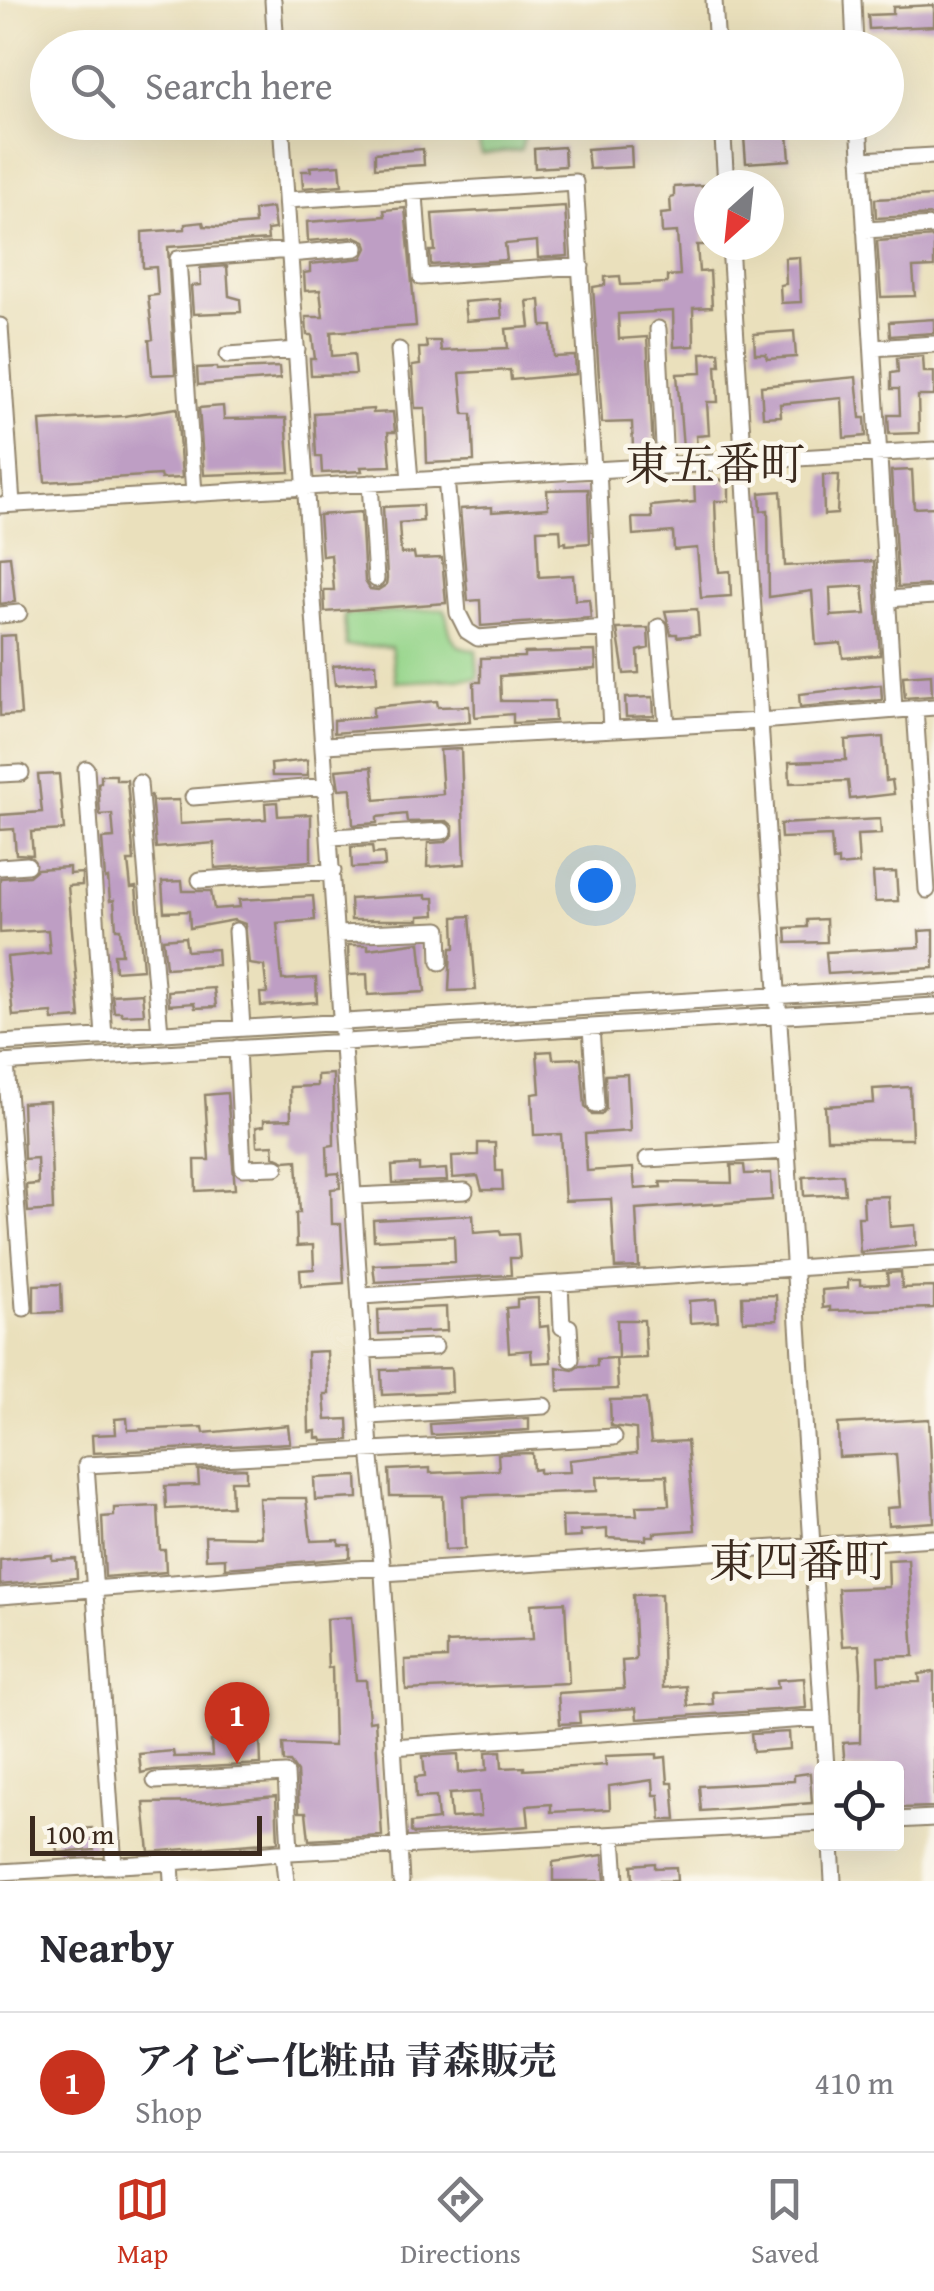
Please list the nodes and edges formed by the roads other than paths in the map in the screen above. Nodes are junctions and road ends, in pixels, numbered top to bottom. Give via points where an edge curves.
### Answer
1 (273, 0) edge
2 (714, 0) edge
3 (852, 0) edge
4 (275, 30) edge
5 (716, 30) edge
6 (854, 30) edge
7 (283, 140) edge
8 (723, 140) edge
9 (859, 140) edge
10 (934, 156) edge
11 (860, 160) junction
12 (725, 170) edge
13 (415, 195) junction
14 (287, 200) junction
15 (934, 226) edge
16 (865, 230) junction
17 (356, 248) dead end
18 (290, 252) junction
19 (731, 260) edge
20 (581, 266) junction
21 (0, 326) edge
22 (658, 330) dead end
23 (934, 344) edge
24 (873, 348) junction
25 (296, 350) junction
26 (399, 350) dead end
27 (228, 354) dead end
28 (934, 450) edge
29 (879, 454) junction
30 (744, 460) junction
31 (665, 465) junction
32 (595, 469) junction
33 (446, 478) junction
34 (410, 480) junction
35 (370, 483) junction
36 (306, 487) junction
37 (194, 494) junction
38 (6, 505) edge
39 (376, 579) dead end
40 (934, 596) edge
41 (888, 599) junction
42 (18, 613) dead end
43 (0, 614) edge
44 (606, 628) junction
45 (659, 628) dead end
46 (934, 706) edge
47 (915, 708) junction
48 (894, 709) junction
49 (760, 720) junction
50 (668, 726) junction
51 (611, 729) junction
52 (325, 745) junction
53 (86, 770) dead end
54 (22, 773) dead end
55 (0, 774) edge
56 (139, 783) dead end
57 (328, 786) junction
58 (193, 796) dead end
59 (443, 831) dead end
60 (331, 836) junction
61 (27, 865) dead end
62 (0, 866) edge
63 (334, 872) junction
64 (200, 880) dead end
65 (927, 890) dead end
66 (236, 931) dead end
67 (338, 934) junction
68 (440, 962) dead end
69 (934, 986) edge
70 (777, 995) junction
71 (934, 1006) edge
72 (778, 1015) junction
73 (344, 1022) junction
74 (591, 1027) junction
75 (242, 1028) junction
76 (160, 1033) junction
77 (104, 1037) junction
78 (345, 1042) junction
79 (0, 1043) edge
80 (237, 1048) junction
81 (3, 1063) edge
82 (596, 1105) dead end
83 (787, 1151) junction
84 (647, 1159) dead end
85 (276, 1167) dead end
86 (465, 1190) dead end
87 (356, 1196) junction
88 (934, 1258) edge
89 (794, 1268) junction
90 (560, 1283) junction
91 (362, 1296) junction
92 (24, 1308) dead end
93 (435, 1348) dead end
94 (365, 1350) junction
95 (571, 1358) dead end
96 (544, 1406) dead end
97 (368, 1416) junction
98 (614, 1437) dead end
99 (370, 1449) junction
100 (934, 1538) edge
101 (812, 1546) junction
102 (383, 1570) junction
103 (94, 1590) junction
104 (0, 1596) edge
105 (823, 1718) junction
106 (392, 1747) junction
107 (826, 1761) edge
108 (155, 1780) dead end
109 (934, 1818) edge
110 (904, 1820) edge
111 (814, 1823) edge
112 (613, 1836) junction
113 (399, 1848) junction
114 (831, 1851) edge
115 (287, 1852) junction
116 (171, 1862) junction
117 (114, 1866) junction
118 (0, 1872) edge
119 (172, 1881) edge
120 (286, 1881) edge
121 (401, 1881) edge
122 (616, 1881) edge
123 (833, 1881) edge

1 - 4 street
2 - 5 street
3 - 6 street
7 - 14 street
8 - 12 street
9 - 11 street
10 - 11 street
11 - 16 street
13 - 14 street
13 - 20 street via 421,277
13 - 20 street via 574,182
14 - 18 street
15 - 16 street
16 - 24 street
17 - 18 street
18 - 25 street
18 - 37 street via 178,259
19 - 30 street
20 - 32 street
21 - 38 street
22 - 31 street
23 - 24 street
24 - 29 street
25 - 27 street
25 - 36 street
26 - 34 street
28 - 29 street
29 - 30 street
29 - 41 street
30 - 31 street
30 - 49 street
31 - 32 street
32 - 33 street
32 - 44 street
33 - 34 street
33 - 44 street via 458,612 468,631 478,638
34 - 35 street
35 - 36 street
35 - 39 street
36 - 37 street
36 - 52 street
37 - 38 street
40 - 41 street
41 - 48 street
42 - 43 street
44 - 51 street
45 - 50 street
46 - 47 street
47 - 48 street
47 - 65 street
48 - 49 street
49 - 50 street
49 - 70 street
50 - 51 street
51 - 52 street
52 - 57 street
53 - 77 street
54 - 55 street
56 - 76 street
57 - 58 street
57 - 60 street
59 - 60 street
60 - 63 street
61 - 62 street
63 - 64 street
63 - 67 street
66 - 75 street
67 - 68 street via 439,930
67 - 73 street
69 - 70 street
70 - 72 street
70 - 73 street
71 - 72 street
72 - 74 street
72 - 83 street
73 - 75 street
73 - 78 street
74 - 78 street
74 - 82 street
75 - 76 street
76 - 77 street
77 - 79 street
78 - 80 street
78 - 87 street
80 - 81 street
80 - 85 street via 243,1168
81 - 92 street
83 - 84 street
83 - 89 street
86 - 87 street
87 - 91 street
88 - 89 street
89 - 90 street
89 - 101 street
90 - 91 street
90 - 95 street
91 - 94 street
93 - 94 street
94 - 97 street
96 - 97 street
97 - 99 street
98 - 99 street
99 - 102 street
99 - 103 street via 86,1464
100 - 101 street
101 - 102 street
101 - 105 street
102 - 103 street
102 - 106 street
103 - 104 street
103 - 117 street
105 - 106 street
105 - 107 street
106 - 113 street
108 - 115 street via 286,1774
109 - 110 street
111 - 112 street
112 - 113 street
112 - 122 street
113 - 115 street
113 - 121 street
114 - 123 street
115 - 116 street
115 - 120 street
116 - 117 street
116 - 119 street
117 - 118 street

